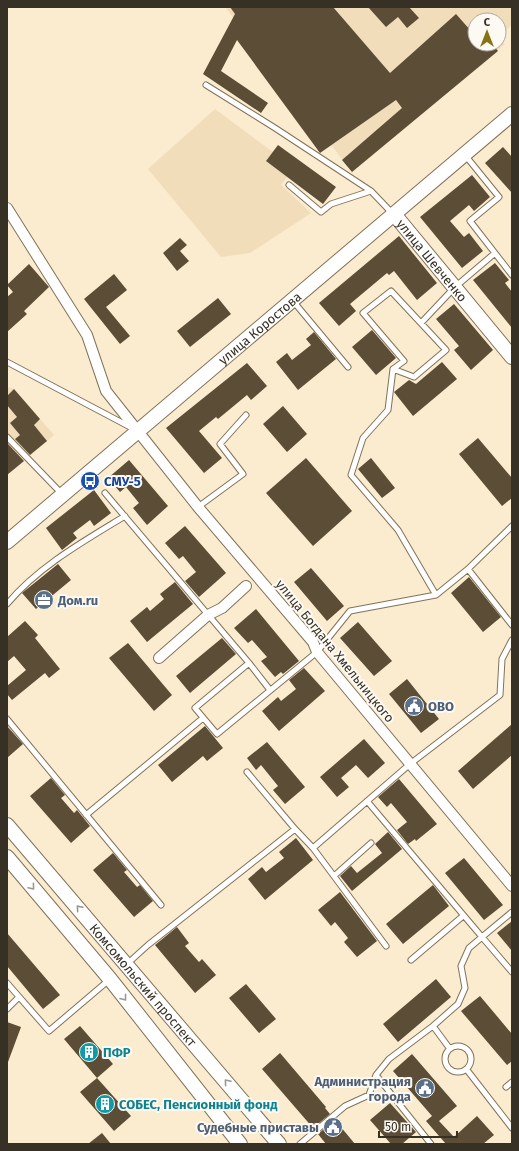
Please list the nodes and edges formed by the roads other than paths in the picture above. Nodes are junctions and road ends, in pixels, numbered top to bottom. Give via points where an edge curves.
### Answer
1 (206, 85) dead end
2 (512, 114) edge
3 (465, 154) junction
4 (289, 185) dead end
5 (371, 191) junction
6 (7, 208) edge
7 (394, 214) junction
8 (495, 253) junction
9 (512, 275) edge
10 (455, 287) junction
11 (292, 300) junction
12 (421, 323) junction
13 (512, 357) edge
14 (7, 362) edge
15 (348, 367) dead end
16 (393, 369) junction
17 (246, 415) dead end
18 (138, 431) junction
19 (7, 437) edge
20 (105, 493) dead end
21 (62, 495) junction
22 (198, 507) junction
23 (125, 516) junction
24 (512, 526) edge
25 (7, 541) edge
26 (468, 569) junction
27 (246, 586) dead end
28 (436, 595) junction
29 (7, 604) edge
30 (208, 614) junction
31 (512, 625) edge
32 (512, 640) edge
33 (318, 652) junction
34 (158, 658) dead end
35 (249, 664) junction
36 (270, 690) junction
37 (203, 718) junction
38 (7, 719) edge
39 (410, 764) junction
40 (247, 772) dead end
41 (368, 801) junction
42 (86, 814) junction
43 (7, 825) edge
44 (295, 829) junction
45 (371, 843) dead end
46 (313, 848) junction
47 (7, 857) edge
48 (334, 876) junction
49 (512, 886) edge
50 (161, 905) dead end
51 (512, 912) edge
52 (463, 916) junction
53 (482, 937) junction
54 (386, 946) dead end
55 (411, 960) dead end
56 (127, 964) junction
57 (512, 972) edge
58 (110, 979) junction
59 (7, 983) edge
60 (19, 997) junction
61 (7, 1009) edge
62 (433, 1026) junction
63 (450, 1049) junction
64 (466, 1070) junction
65 (376, 1075) junction
66 (512, 1082) edge
67 (506, 1087) dead end
68 (512, 1128) edge
69 (234, 1142) edge
70 (279, 1144) edge
71 (300, 1144) edge
72 (431, 1144) edge

1 - 5 lane
2 - 3 main road, улица Коростова
3 - 7 main road, улица Коростова
3 - 8 lane via 499,197 470,221
4 - 5 lane via 321,212 331,204
5 - 7 lane
6 - 18 street, улица Богдана Хмельницкого via 87,335 106,391
7 - 10 street, улица Шевченко
7 - 11 main road, улица Коростова
7 - 13 main road, улица Шевченко
8 - 9 lane
8 - 10 lane
10 - 12 lane
10 - 13 street, улица Шевченко
11 - 15 lane
11 - 18 main road, улица Коростова
12 - 16 lane via 446,350 414,377
12 - 16 lane via 391,291 363,313 404,361
14 - 18 lane
16 - 28 lane via 388,410 364,438 351,475 398,530
17 - 22 lane via 220,444 243,474
18 - 21 main road, улица Коростова
18 - 22 street, улица Богдана Хмельницкого
19 - 21 lane
20 - 23 lane
21 - 25 main road, улица Коростова
22 - 33 street, улица Богдана Хмельницкого via 313,642
23 - 29 lane via 60,556 16,593
23 - 30 lane
24 - 26 lane
26 - 28 lane
26 - 31 lane
27 - 30 street via 222,608
28 - 33 lane via 350,611
30 - 34 street
30 - 35 lane
32 - 39 lane via 502,659 500,695
33 - 36 lane
33 - 39 street, улица Богдана Хмельницкого
35 - 36 lane
35 - 37 lane via 195,708
36 - 37 lane via 217,734
37 - 42 lane
38 - 42 lane
39 - 41 lane
39 - 49 street, улица Богдана Хмельницкого
40 - 44 lane
41 - 46 lane
41 - 52 lane
42 - 50 lane
56 -> 43 main road, Комсомольский проспект
44 - 46 lane
44 - 56 lane
45 - 48 lane
46 - 48 lane
47 -> 58 main road, Комсомольский проспект
48 - 54 lane
51 - 53 lane
52 - 53 lane
52 - 55 lane
53 - 57 lane
53 - 62 lane via 469,948 461,966 465,988 458,1004
70 -> 56 main road, Комсомольский проспект
58 - 60 lane via 49,1031
58 -> 69 main road, Комсомольский проспект
59 - 60 lane
60 - 61 lane
62 - 63 lane
62 - 65 lane via 389,1059
63 - 64 lane via 445,1059 448,1067 459,1073
63 - 64 lane via 460,1046 468,1050 471,1062
64 - 68 lane
65 - 71 lane via 368,1094 345,1106
65 - 72 lane
66 - 67 lane

